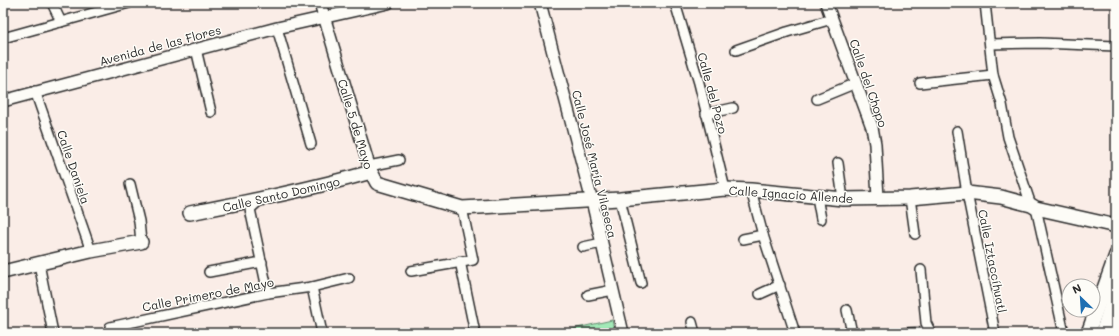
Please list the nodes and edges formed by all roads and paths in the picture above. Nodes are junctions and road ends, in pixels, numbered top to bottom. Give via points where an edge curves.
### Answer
1 (52, 3) edge
2 (129, 3) edge
3 (320, 3) edge
4 (388, 3) edge
5 (540, 3) edge
6 (675, 3) edge
7 (826, 3) edge
8 (985, 3) edge
9 (324, 17) junction
10 (832, 19) junction
11 (61, 22) junction
12 (277, 28) junction
13 (3, 38) edge
14 (990, 44) junction
15 (1116, 46) edge
16 (196, 49) junction
17 (736, 50) dead end
18 (993, 75) junction
19 (920, 82) dead end
20 (856, 83) junction
21 (35, 91) junction
22 (817, 99) dead end
23 (3, 101) edge
24 (733, 108) dead end
25 (211, 112) dead end
26 (706, 114) junction
27 (957, 131) dead end
28 (311, 144) dead end
29 (399, 160) dead end
30 (838, 163) dead end
31 (370, 169) junction
32 (130, 184) dead end
33 (725, 189) junction
34 (751, 190) junction
35 (967, 193) junction
36 (817, 197) junction
37 (878, 198) junction
38 (910, 198) junction
39 (261, 199) junction
40 (843, 199) junction
41 (620, 200) junction
42 (592, 201) junction
43 (1034, 207) junction
44 (462, 208) junction
45 (190, 213) dead end
46 (821, 219) dead end
47 (1116, 226) edge
48 (763, 234) junction
49 (915, 234) dead end
50 (744, 239) dead end
51 (141, 242) joint
52 (602, 243) junction
53 (583, 247) dead end
54 (91, 251) junction
55 (1116, 255) edge
56 (460, 261) junction
57 (262, 262) junction
58 (39, 264) junction
59 (921, 270) dead end
60 (3, 271) edge
61 (411, 271) dead end
62 (209, 272) dead end
63 (349, 278) dead end
64 (641, 283) dead end
65 (780, 285) junction
66 (312, 287) junction
67 (613, 290) junction
68 (1116, 290) edge
69 (268, 294) junction
70 (760, 294) dead end
71 (588, 295) dead end
72 (847, 310) dead end
73 (692, 322) dead end
74 (110, 327) dead end
75 (931, 332) edge
76 (53, 333) edge
77 (322, 333) edge
78 (475, 333) edge
79 (623, 333) edge
80 (694, 333) edge
81 (795, 333) edge
82 (852, 333) edge
83 (905, 333) edge
84 (995, 333) edge
85 (1064, 333) edge
86 (1088, 333) edge
87 (1102, 333) edge

1 - 11 street
2 - 11 street
3 - 9 street, Calle 5 de Mayo
4 - 9 street, Avenida de las Flores
5 - 42 street, Calle José María Vilaseca
6 - 26 street, Calle del Pozo
7 - 10 street, Calle del Chopo
8 - 14 street
9 - 12 street, Avenida de las Flores
9 - 31 street, Calle 5 de Mayo
10 - 17 street
10 - 20 street, Calle del Chopo
11 - 13 street
12 - 16 street, Avenida de las Flores
12 - 28 street
14 - 15 street
14 - 18 street
16 - 21 street, Avenida de las Flores
16 - 25 street
18 - 19 street
18 - 43 street via 1008,137
20 - 22 street
20 - 37 street, Calle del Chopo via 872,127
21 - 23 street, Avenida de las Flores
21 - 54 street, Calle Daniela
24 - 26 street
26 - 33 street, Calle del Pozo
27 - 35 street, Calle Iztaccíhuatl
29 - 31 street
30 - 40 street
31 - 39 main road, Calle Santo Domingo via 324,185
31 - 44 main road, Calle 5 de Mayo via 377,183
32 - 51 street via 140,221
33 - 34 main road, Calle Ignacio Allende
33 - 41 main road, Calle Ignacio Allende
34 - 36 main road, Calle Ignacio Allende
34 - 48 street
35 - 38 main road, Calle Ignacio Allende
35 - 43 main road, Calle Ignacio Allende via 1002,197
35 - 84 street, Calle Iztaccíhuatl
36 - 40 main road, Calle Ignacio Allende
36 - 46 street
37 - 38 main road, Calle Ignacio Allende
37 - 40 main road, Calle Ignacio Allende
38 - 49 street
39 - 45 main road, Calle Santo Domingo
39 - 57 street via 250,209
41 - 42 main road, Calle Ignacio Allende
41 - 64 street
42 - 44 main road, Calle Ignacio Allende
42 - 52 street, Calle José María Vilaseca
43 - 47 main road, Calle Ignacio Allende
43 - 85 street
44 - 56 street via 473,260
48 - 50 street
48 - 65 street
51 - 54 main road
52 - 53 street
52 - 67 street, Calle José María Vilaseca
54 - 58 main road
55 - 86 main road
56 - 61 street
56 - 78 street
57 - 62 street
57 - 69 street
58 - 60 main road
58 - 76 street
59 - 75 street via 926,323
63 - 66 street, Calle Primero de Mayo
65 - 70 street
65 - 81 street
66 - 69 street, Calle Primero de Mayo
66 - 77 street
67 - 71 street
67 - 79 street, Calle José María Vilaseca
68 - 87 main road
69 - 74 street, Calle Primero de Mayo
72 - 82 street
73 - 80 street
75 - 83 street

